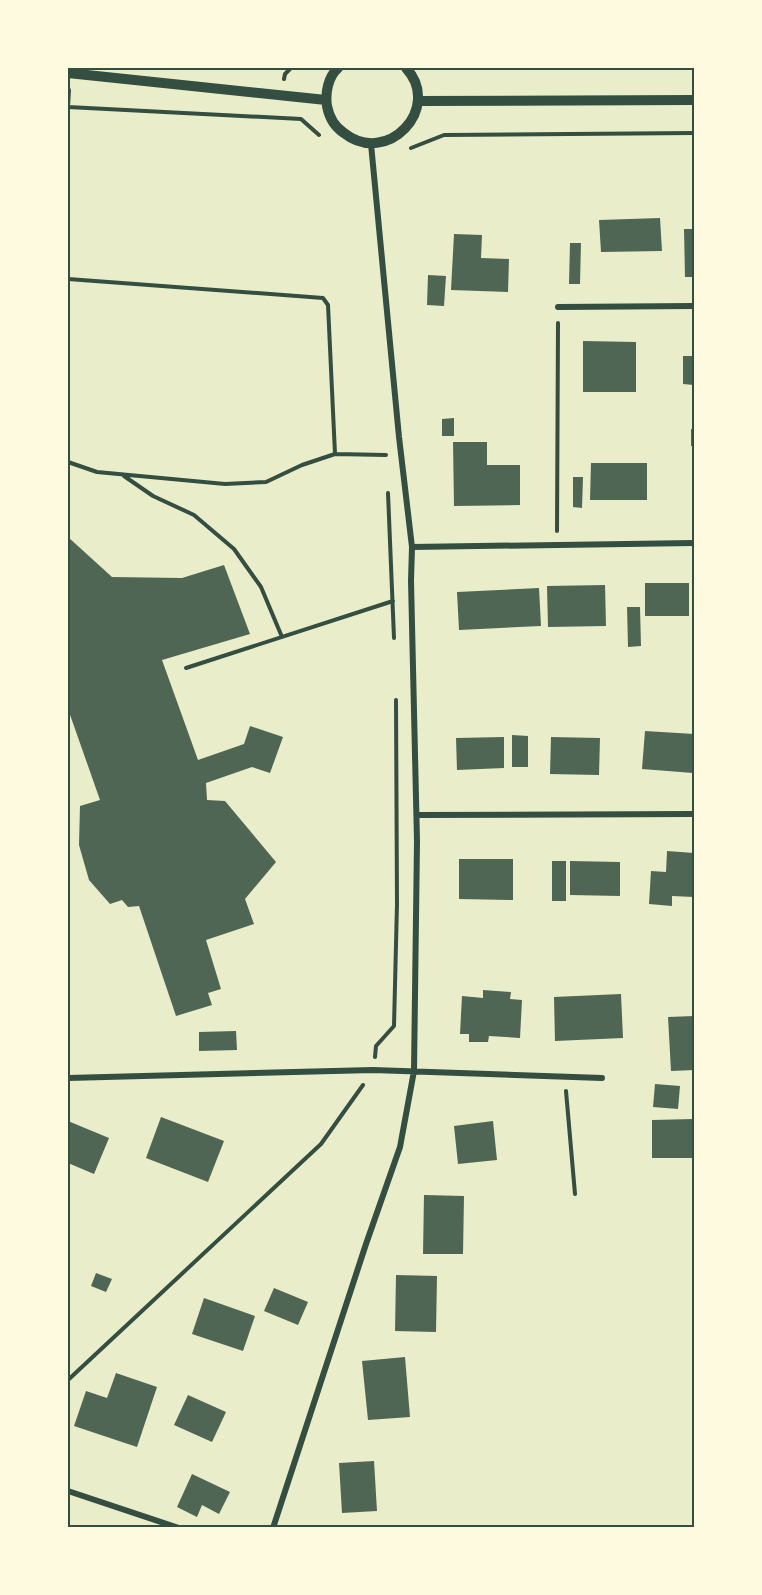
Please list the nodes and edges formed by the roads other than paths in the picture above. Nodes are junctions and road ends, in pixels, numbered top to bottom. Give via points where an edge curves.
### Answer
1 (338, 68) edge
2 (406, 68) edge
3 (68, 73) edge
4 (326, 100) junction
5 (694, 100) edge
6 (418, 101) junction
7 (371, 144) junction
8 (694, 306) edge
9 (558, 307) road end
10 (694, 543) edge
11 (412, 547) junction
12 (694, 813) edge
13 (417, 815) junction
14 (414, 1071) junction
15 (68, 1078) edge
16 (602, 1078) dead end
17 (68, 1491) edge
18 (179, 1527) edge
19 (273, 1527) edge

1 - 4 street via 328,85
2 - 6 street via 417,86
3 - 4 street
4 - 7 street via 340,130 349,138
5 - 6 street
6 - 7 street via 408,127 385,142
7 - 11 street
8 - 9 street
10 - 11 street
11 - 13 street
12 - 13 street
13 - 14 street
14 - 15 street
14 - 16 street
14 - 19 street via 400,1147
17 - 18 street

